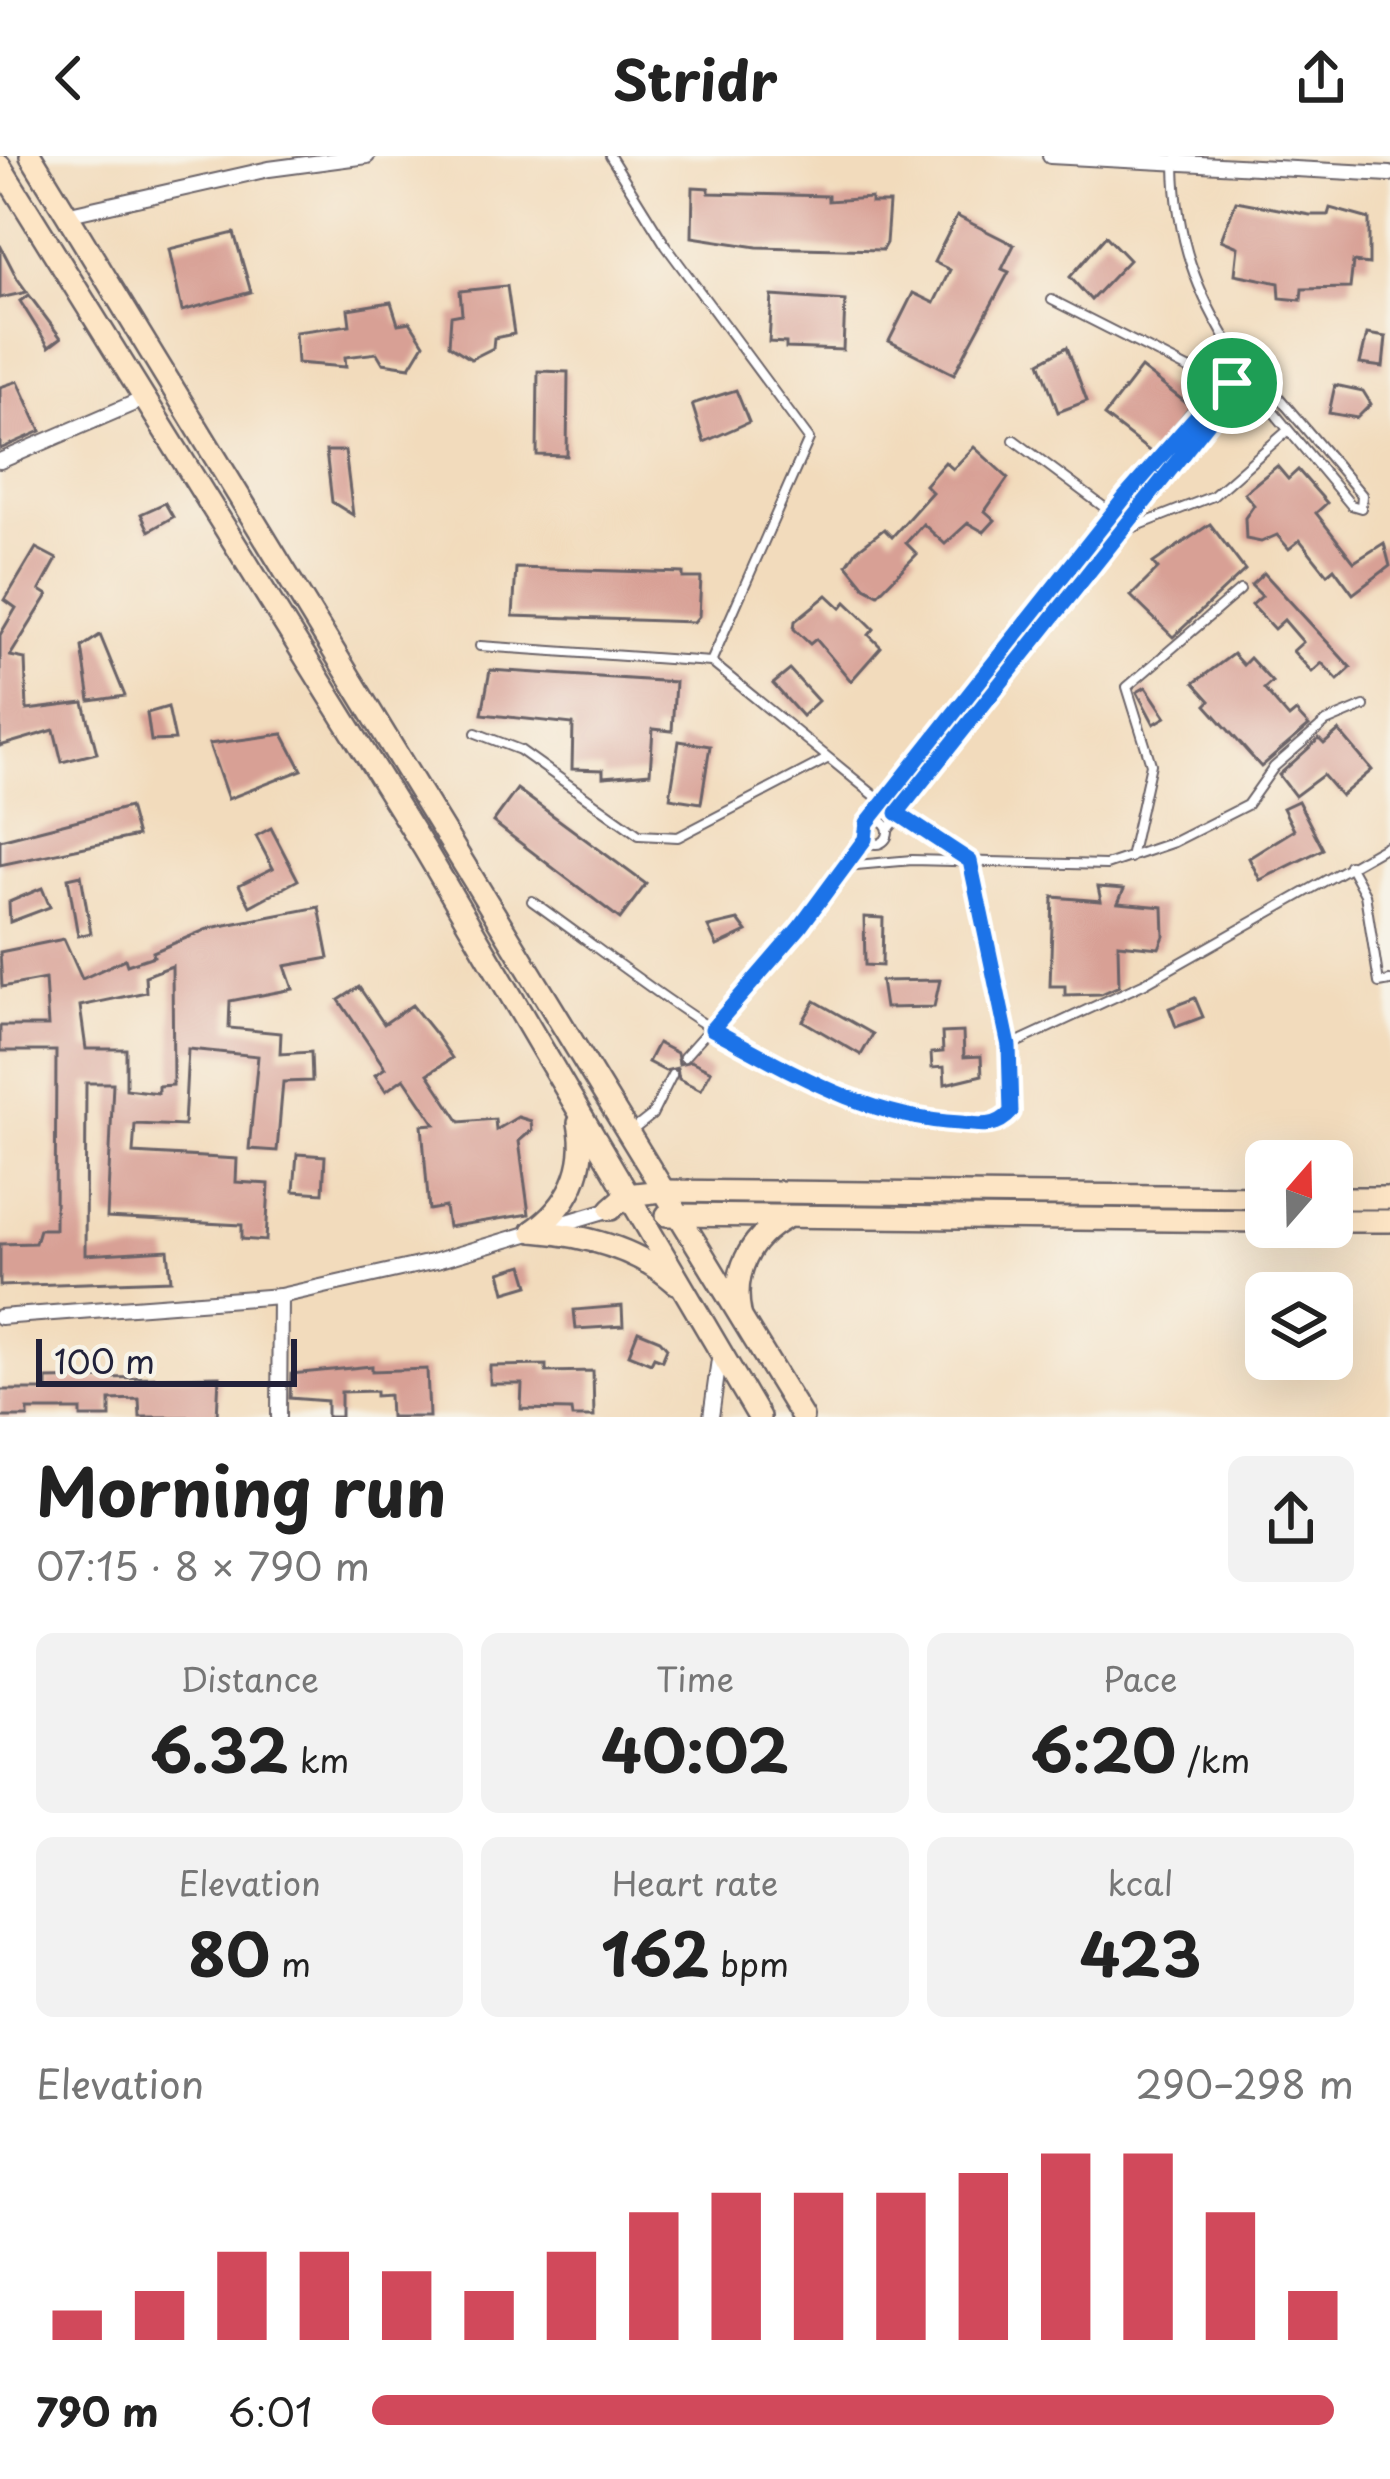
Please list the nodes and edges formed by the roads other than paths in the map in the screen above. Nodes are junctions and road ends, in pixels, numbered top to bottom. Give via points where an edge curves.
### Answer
1 (32, 156) edge
2 (367, 156) edge
3 (610, 156) edge
4 (1050, 156) edge
5 (1064, 156) edge
6 (1175, 163) junction
7 (0, 166) edge
8 (1390, 174) edge
9 (70, 214) junction
10 (1052, 300) dead end
11 (1236, 355) junction
12 (1259, 374) junction
13 (1231, 379) junction
14 (1251, 385) junction
15 (146, 398) junction
16 (1287, 431) junction
17 (1014, 440) dead end
18 (0, 461) edge
19 (1111, 517) junction
20 (1126, 526) junction
21 (1240, 590) dead end
22 (480, 646) dead end
23 (711, 662) junction
24 (1364, 706) dead end
25 (476, 733) dead end
26 (827, 759) junction
27 (885, 804) junction
28 (897, 813) junction
29 (872, 820) junction
30 (888, 830) junction
31 (865, 839) junction
32 (1390, 844) edge
33 (1130, 859) junction
34 (970, 861) junction
35 (1349, 865) junction
36 (845, 866) junction
37 (532, 901) dead end
38 (1390, 981) edge
39 (712, 1029) junction
40 (1009, 1046) junction
41 (684, 1057) dead end
42 (672, 1075) dead end
43 (573, 1104) junction
44 (627, 1134) junction
45 (662, 1191) junction
46 (1245, 1197) edge
47 (1353, 1198) edge
48 (1390, 1198) edge
49 (626, 1206) junction
50 (677, 1216) junction
51 (785, 1219) junction
52 (1245, 1221) edge
53 (1353, 1221) edge
54 (1390, 1222) edge
55 (533, 1231) junction
56 (280, 1296) junction
57 (692, 1300) junction
58 (0, 1317) edge
59 (742, 1320) junction
60 (720, 1352) junction
61 (280, 1417) edge
62 (711, 1417) edge
63 (759, 1417) edge
64 (802, 1417) edge

1 - 9 main road
2 - 9 street via 269,169
3 - 23 lane via 809,439
4 - 5 street
5 - 6 street
6 - 8 street
6 - 11 lane via 1182,247
7 - 15 main road
9 - 44 main road
10 - 13 lane via 1188,369
11 - 12 lane via 1250,356
11 - 13 lane
12 - 14 lane
12 - 16 lane via 1362,495 1361,508
13 - 14 lane
13 - 19 lane
13 - 20 lane
14 - 16 lane
15 - 18 street
15 - 43 main road
16 - 20 lane via 1213,496
17 - 19 lane
19 - 20 lane
19 - 27 lane
20 - 28 lane
21 - 33 lane via 1127,687 1151,764
22 - 23 lane
23 - 26 lane
24 - 33 lane via 1309,737 1247,805
25 - 26 lane via 520,750 639,835 662,839
26 - 27 lane
27 - 28 lane
27 - 29 lane
28 - 30 lane
28 - 34 lane
29 - 30 lane
29 - 31 lane
30 - 31 lane via 882,842
31 - 36 lane
32 - 35 lane
33 - 34 lane via 1081,866
34 - 36 lane
34 - 40 lane
35 - 38 lane via 1365,894 1379,983
35 - 40 lane via 1145,983
36 - 39 lane
37 - 39 lane
39 - 40 lane via 846,1100 944,1123 991,1125 1011,1112
39 - 41 lane
42 - 44 lane via 652,1115
43 - 49 main road
43 - 55 main road via 582,1149 577,1178
44 - 45 main road
45 - 46 main road
45 - 49 main road
45 - 50 main road
47 - 48 main road
49 - 50 main road
49 - 55 street
49 - 57 main road
50 - 51 main road
50 - 59 main road
51 - 52 main road
51 - 59 main road via 742,1265
53 - 54 main road
55 - 56 street
55 - 57 main road via 619,1249
56 - 58 street
56 - 61 street
57 - 60 main road
59 - 64 main road
60 - 62 street
60 - 63 main road

